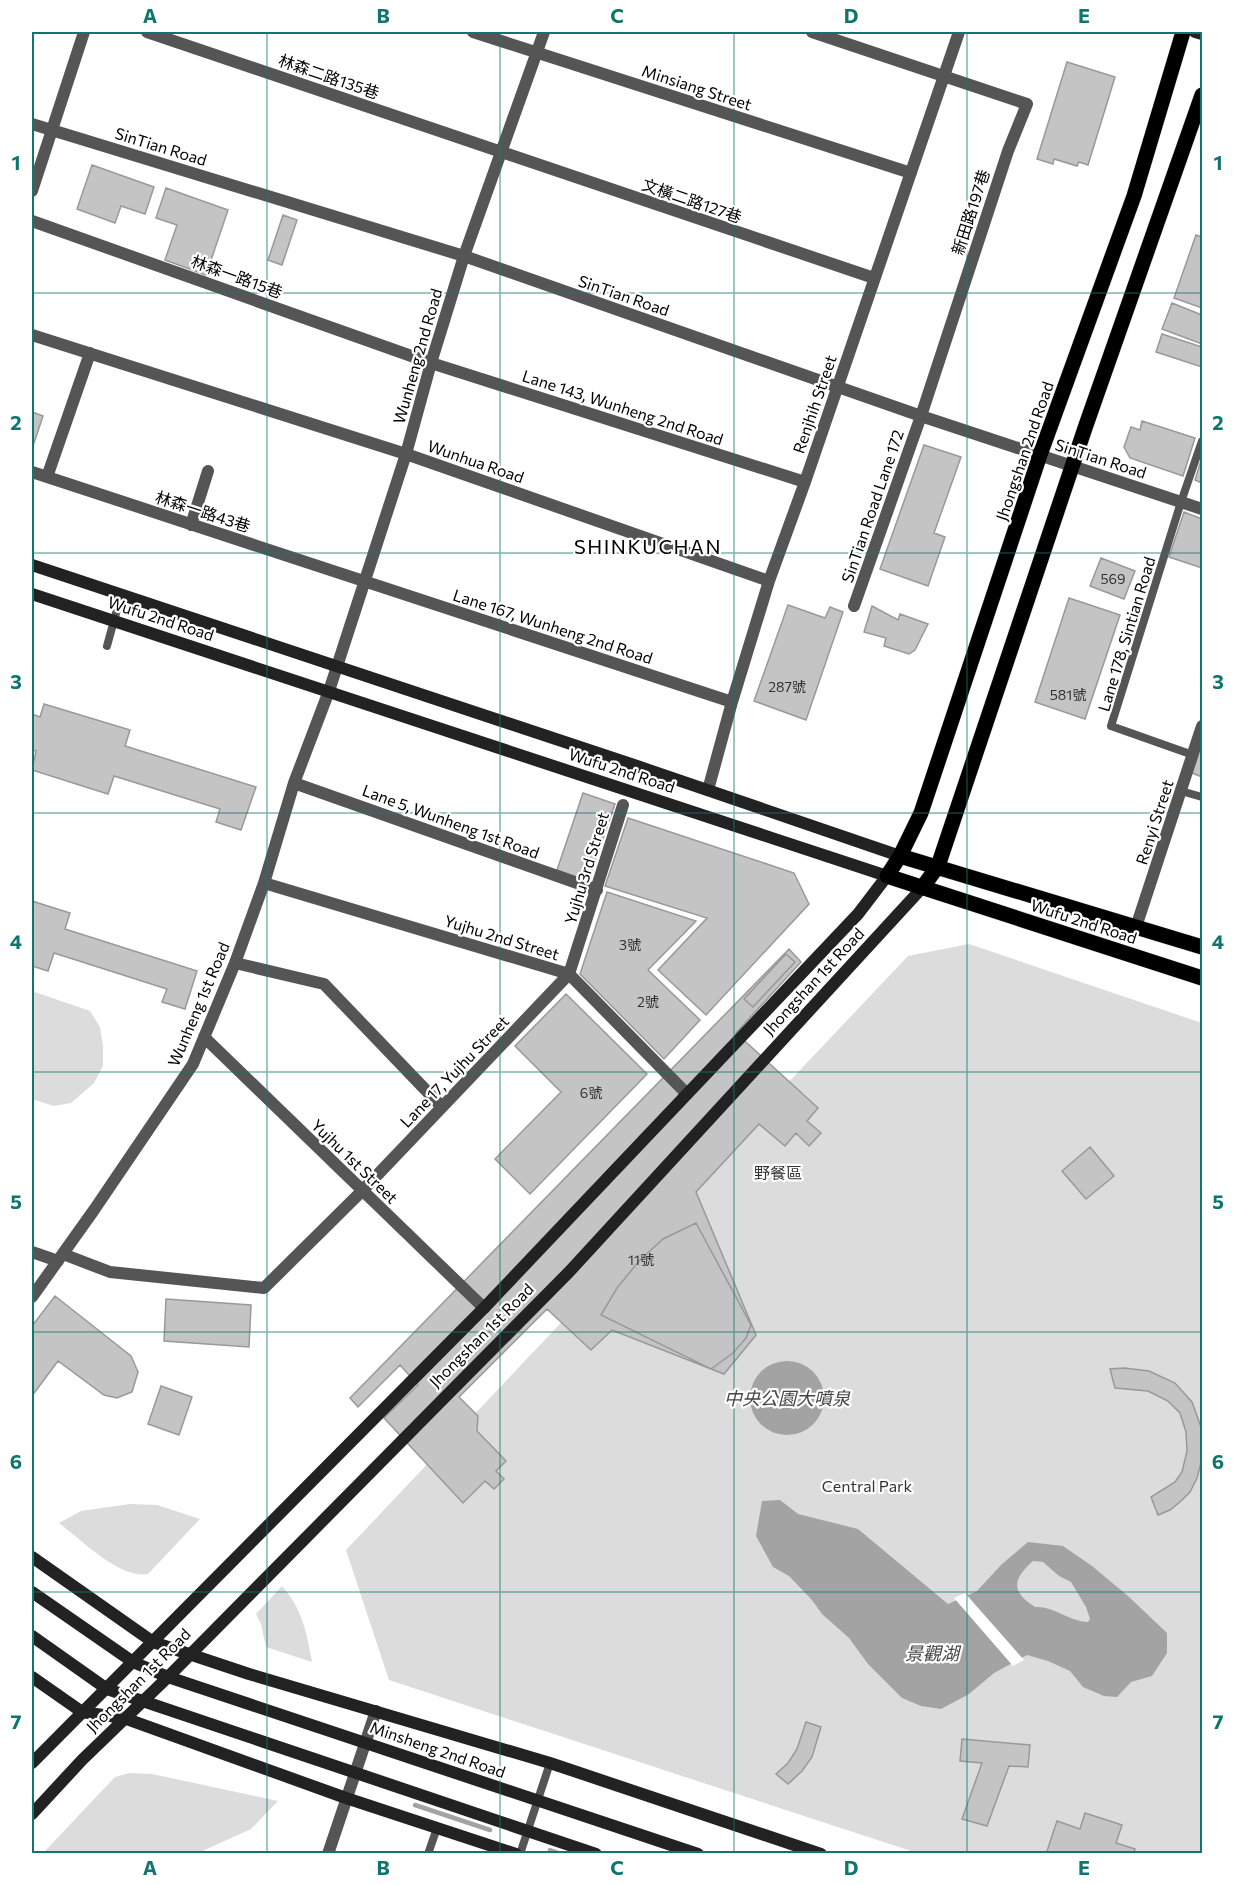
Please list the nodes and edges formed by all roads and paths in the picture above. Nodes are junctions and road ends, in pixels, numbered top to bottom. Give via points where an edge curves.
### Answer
1 (84, 32) edge
2 (147, 32) edge
3 (473, 32) edge
4 (544, 32) edge
5 (812, 32) edge
6 (959, 32) edge
7 (1183, 32) edge
8 (1196, 32) edge
9 (1203, 34) edge
10 (537, 52) junction
11 (943, 77) junction
12 (1203, 95) edge
13 (32, 124) edge
14 (51, 130) junction
15 (500, 153) junction
16 (911, 174) junction
17 (32, 191) edge
18 (32, 221) edge
19 (464, 256) junction
20 (874, 278) junction
21 (32, 335) edge
22 (90, 353) junction
23 (431, 363) junction
24 (838, 388) junction
25 (921, 416) junction
26 (1203, 441) edge
27 (406, 454) junction
28 (1040, 455) junction
29 (1073, 465) junction
30 (207, 471) dead end
31 (32, 472) edge
32 (47, 477) junction
33 (805, 482) junction
34 (1181, 502) junction
35 (1203, 509) edge
36 (191, 525) junction
37 (32, 565) edge
38 (769, 581) junction
39 (364, 582) junction
40 (32, 594) edge
41 (121, 595) junction
42 (854, 606) dead end
43 (114, 621) junction
44 (107, 646) dead end
45 (337, 667) junction
46 (329, 691) junction
47 (732, 702) junction
48 (1203, 726) edge
49 (1193, 754) junction
50 (294, 783) junction
51 (708, 790) junction
52 (1181, 791) junction
53 (1203, 797) edge
54 (623, 805) dead end
55 (900, 856) junction
56 (939, 866) junction
57 (887, 876) junction
58 (264, 883) junction
59 (922, 888) junction
60 (597, 890) junction
61 (1137, 927) junction
62 (1203, 947) edge
63 (235, 963) junction
64 (569, 974) junction
65 (1203, 978) edge
66 (204, 1037) junction
67 (687, 1094) junction
68 (442, 1107) junction
69 (362, 1191) junction
70 (32, 1252) edge
71 (60, 1258) junction
72 (32, 1297) edge
73 (484, 1308) junction
74 (32, 1557) edge
75 (32, 1592) edge
76 (32, 1636) edge
77 (153, 1642) junction
78 (190, 1655) junction
79 (133, 1662) junction
80 (32, 1677) edge
81 (168, 1677) junction
82 (107, 1689) junction
83 (141, 1702) junction
84 (376, 1711) junction
85 (82, 1712) junction
86 (124, 1718) junction
87 (366, 1742) junction
88 (32, 1763) edge
89 (550, 1763) junction
90 (355, 1772) junction
91 (346, 1797) junction
92 (538, 1799) junction
93 (32, 1814) edge
94 (437, 1827) junction
95 (527, 1831) junction
96 (328, 1854) edge
97 (428, 1854) edge
98 (518, 1854) edge
99 (596, 1854) edge
100 (698, 1854) edge
101 (821, 1854) edge

1 - 14 street
2 - 15 street, 林森二路135巷
3 - 10 street, Minsiang Street
4 - 10 street, Wunheng 2nd Road
5 - 11 street
6 - 11 street, Renjhih Street
7 - 28 main road, Jhongshan 2nd Road via 1134,196
8 - 9 main road
10 - 15 street, Wunheng 2nd Road
10 - 16 street, Minsiang Street
11 - 16 street, Renjhih Street
11 - 25 street, 新田路197巷 via 1027,104
12 - 29 main road
13 - 14 street, SinTian Road
14 - 17 street
14 - 19 street, SinTian Road
15 - 19 street, Wunheng 2nd Road
15 - 20 street, 文橫二路127巷
16 - 20 street, Renjhih Street
18 - 23 street, 林森一路15巷
19 - 23 street, Wunheng 2nd Road
19 - 24 street, SinTian Road
20 - 24 street, Renjhih Street
21 - 22 street, Wunhua Road
22 - 27 street, Wunhua Road
22 - 32 street
23 - 27 street, Wunheng 2nd Road
23 - 33 street, Lane 143, Wunheng 2nd Road
24 - 25 street, SinTian Road
24 - 33 street, Renjhih Street
25 - 28 street, SinTian Road
25 - 42 street, SinTian Road Lane 172
26 - 34 lane
27 - 38 street, Wunhua Road
27 - 39 street, Wunheng 2nd Road
28 - 29 street, SinTian Road
28 - 55 main road, Jhongshan 2nd Road via 921,813
29 - 34 street, SinTian Road
29 - 56 main road
30 - 36 street
31 - 32 street, 林森一路43巷
32 - 36 street, 林森一路43巷
33 - 38 street, Renjhih Street
34 - 35 street, SinTian Road
34 - 49 lane, Lane 178, Sintian Road via 1111,726
36 - 39 street, 林森一路43巷
37 - 41 main road, Wufu 2nd Road
38 - 47 street, Renjhih Street
39 - 45 street, Wunheng 2nd Road
39 - 47 street, Lane 167, Wunheng 2nd Road
40 - 43 main road, Wufu 2nd Road
41 - 43 lane
41 - 45 main road, Wufu 2nd Road
43 - 44 lane
43 - 46 main road, Wufu 2nd Road
45 - 46 street, Wunheng 2nd Road
45 - 51 main road, Wufu 2nd Road
46 - 50 street, Wunheng 1st Road
46 - 57 main road, Wufu 2nd Road
47 - 51 street, Renjhih Street
48 - 49 street, Renyi Street
49 - 52 street, Renyi Street
50 - 58 street, Wunheng 1st Road
50 - 60 street, Lane 5, Wunheng 1st Road
51 - 55 main road, Wufu 2nd Road
52 - 53 lane
52 - 61 street, Renyi Street
54 - 60 street, Yujhu 3rd Street
55 - 56 main road, Wufu 2nd Road
55 - 57 main road, Jhongshan 2nd Road
56 - 59 main road, Jhongshan 1st Road
56 - 61 main road, Wufu 2nd Road
57 - 59 main road, Wufu 2nd Road
57 - 67 main road, Jhongshan 1st Road via 858,915
58 - 63 street, Wunheng 1st Road
58 - 64 street, Yujhu 2nd Street
59 - 65 main road, Wufu 2nd Road
59 - 78 main road, Jhongshan 1st Road via 569,1272
60 - 64 street, Yujhu 3rd Street
61 - 62 main road, Wufu 2nd Road
63 - 66 street, Wunheng 1st Road
63 - 68 street via 324,984
64 - 67 street, Yujhu 2nd Street
64 - 68 street, Lane 17, Yujhu Street
66 - 69 street, Yujhu 1st Street
66 - 71 street, Wunheng 1st Road via 193,1064
67 - 73 main road, Jhongshan 1st Road
68 - 69 street, Lane 17, Yujhu Street
69 - 71 street, Lane 17, Yujhu Street via 264,1288 110,1272
69 - 73 street, Yujhu 1st Street
70 - 71 street
71 - 72 street, Wunheng 1st Road
73 - 77 main road, Jhongshan 1st Road
74 - 77 main road
75 - 79 main road, Minsheng 2nd Road
76 - 82 main road
77 - 78 main road
77 - 79 main road, Jhongshan 1st Road
78 - 81 main road, Jhongshan 1st Road
78 - 84 main road
79 - 81 main road, Minsheng 2nd Road
79 - 82 main road, Jhongshan 1st Road
80 - 85 main road
81 - 83 main road, Jhongshan 1st Road
81 - 87 main road, Minsheng 2nd Road
82 - 83 main road
82 - 85 main road, Jhongshan 1st Road
83 - 86 main road, Jhongshan 1st Road
83 - 90 main road
84 - 87 street
84 - 89 main road
85 - 86 main road
85 - 88 main road, Jhongshan 1st Road
86 - 91 main road
86 - 93 main road, Jhongshan 1st Road
87 - 90 street
87 - 92 main road, Minsheng 2nd Road
89 - 92 lane
89 - 101 main road
90 - 91 street
90 - 95 main road
91 - 94 main road
91 - 96 street
92 - 95 lane
92 - 100 main road, Minsheng 2nd Road
94 - 97 lane
94 - 98 main road
95 - 98 lane
95 - 99 main road

